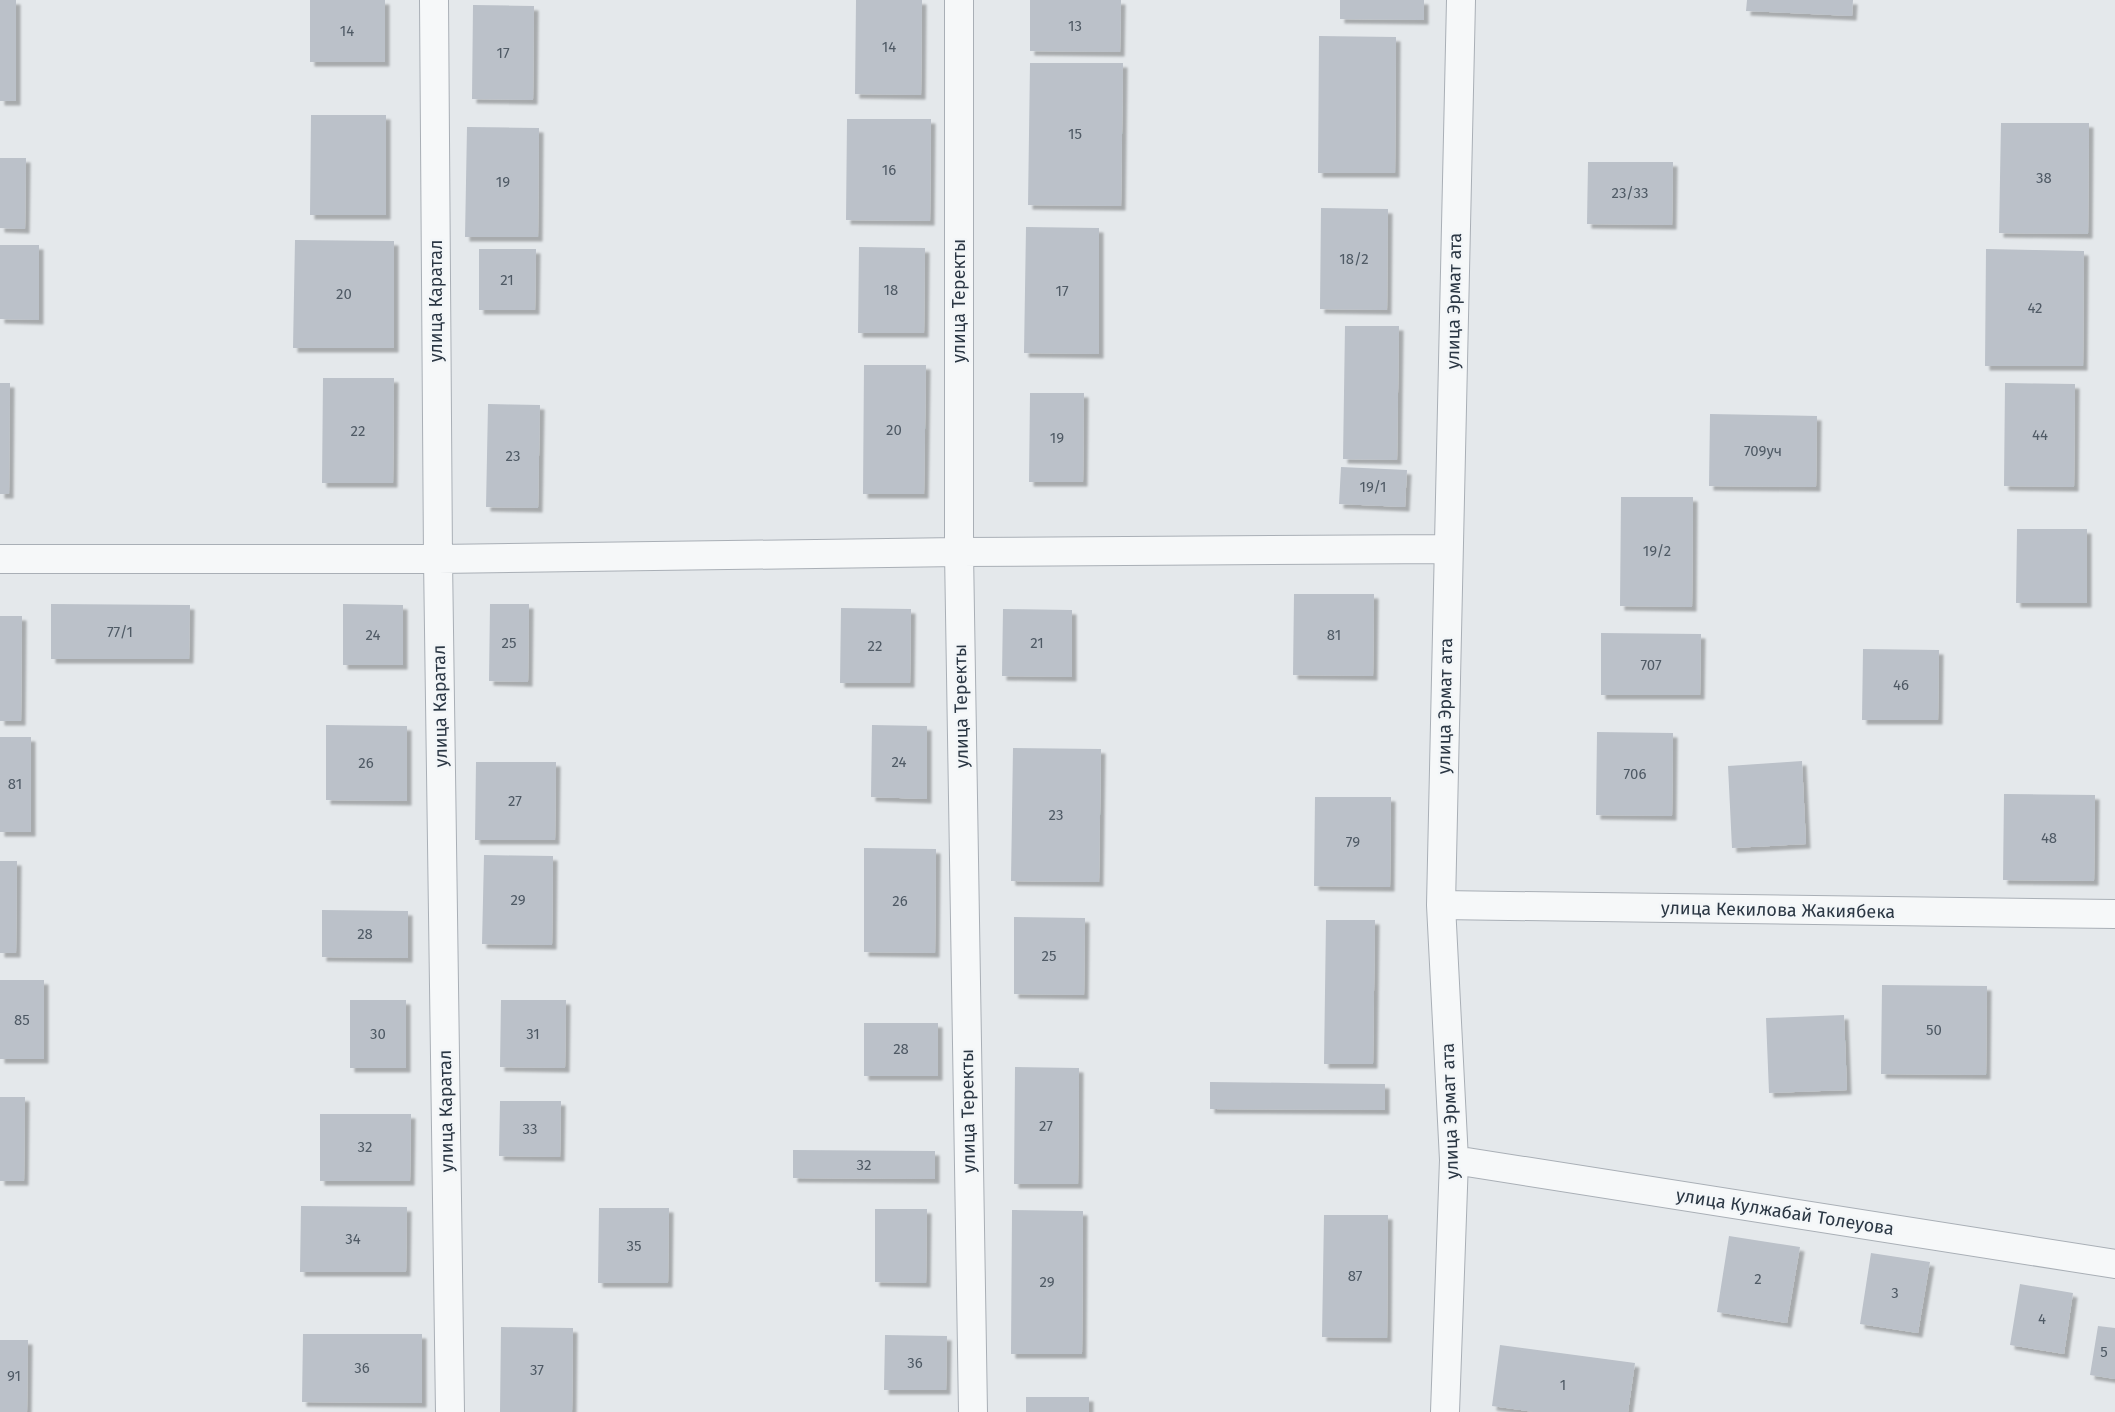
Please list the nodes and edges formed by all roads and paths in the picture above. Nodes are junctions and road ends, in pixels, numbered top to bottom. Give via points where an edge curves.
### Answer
1 (434, 0) edge
2 (959, 0) edge
3 (1461, 0) edge
4 (1448, 549) junction
5 (959, 552) junction
6 (0, 559) edge
7 (438, 559) junction
8 (1441, 906) junction
9 (2115, 914) edge
10 (1454, 1160) junction
11 (2115, 1264) edge
12 (450, 1412) edge
13 (973, 1412) edge
14 (1445, 1412) edge

1 - 7 street, улица Каратал
2 - 5 street, улица Теректы
3 - 4 street, улица Эрмат ата
4 - 5 street
4 - 8 street, улица Эрмат ата
5 - 7 street
5 - 13 street, улица Теректы
6 - 7 street
7 - 12 street, улица Каратал
8 - 9 street, улица Кекилова Жакиябека
8 - 10 street, улица Эрмат ата
10 - 11 street, улица Кулжабай Толеуова
10 - 14 street, улица Эрмат ата

